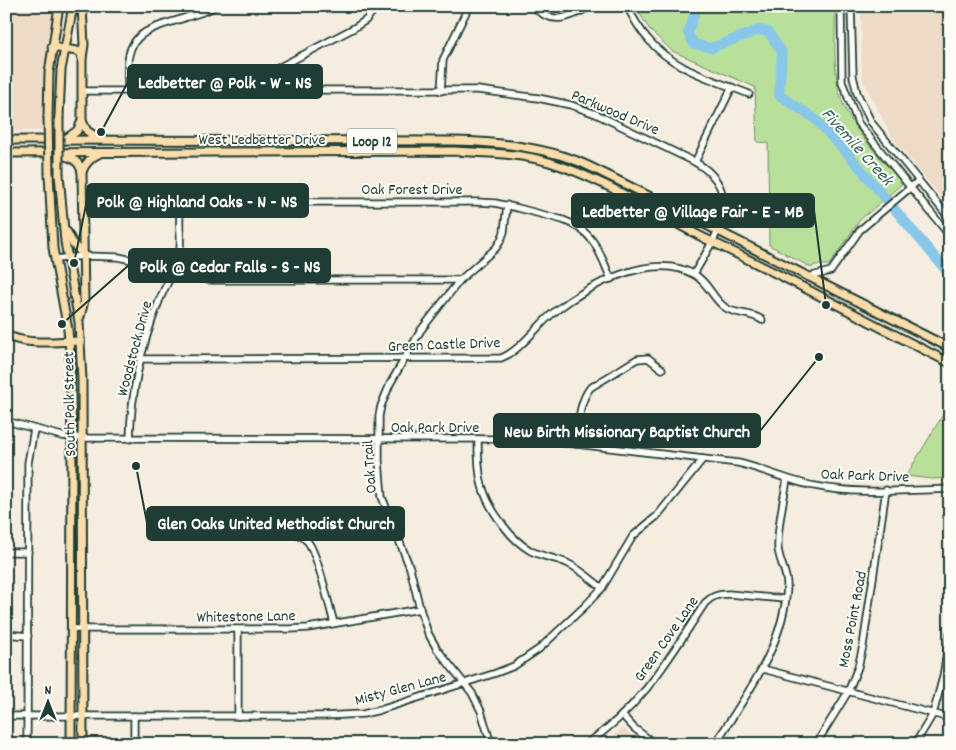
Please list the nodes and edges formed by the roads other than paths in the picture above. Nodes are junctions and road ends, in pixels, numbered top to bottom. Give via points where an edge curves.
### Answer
1 (59, 6) edge
2 (73, 6) edge
3 (82, 6) edge
4 (216, 6) edge
5 (377, 6) edge
6 (469, 6) edge
7 (533, 6) edge
8 (591, 6) edge
9 (627, 6) edge
10 (841, 6) edge
11 (851, 6) edge
12 (52, 46) junction
13 (64, 48) junction
14 (82, 58) junction
15 (286, 64) junction
16 (732, 87) junction
17 (82, 90) junction
18 (128, 90) junction
19 (441, 91) junction
20 (749, 94) dead end
21 (82, 121) junction
22 (6, 140) edge
23 (62, 140) junction
24 (103, 140) junction
25 (178, 140) junction
26 (455, 141) junction
27 (456, 151) junction
28 (6, 152) edge
29 (52, 152) junction
30 (102, 152) junction
31 (177, 152) junction
32 (695, 162) junction
33 (82, 172) junction
34 (918, 181) junction
35 (910, 187) junction
36 (507, 206) junction
37 (180, 208) joint
38 (950, 219) edge
39 (64, 224) junction
40 (718, 230) junction
41 (950, 236) edge
42 (712, 241) junction
43 (84, 256) junction
44 (68, 257) junction
45 (55, 259) junction
46 (173, 272) junction
47 (694, 274) junction
48 (808, 277) junction
49 (610, 279) junction
50 (460, 280) junction
51 (762, 320) dead end
52 (79, 322) junction
53 (6, 335) edge
54 (69, 341) junction
55 (80, 341) junction
56 (950, 348) edge
57 (141, 359) junction
58 (404, 359) junction
59 (950, 363) edge
60 (662, 369) dead end
61 (6, 421) edge
62 (34, 429) junction
63 (72, 438) junction
64 (82, 438) junction
65 (130, 439) junction
66 (379, 439) junction
67 (478, 439) junction
68 (576, 444) junction
69 (703, 459) junction
70 (787, 479) junction
71 (950, 489) edge
72 (886, 490) junction
73 (71, 508) junction
74 (82, 508) junction
75 (242, 526) dead end
76 (6, 552) edge
77 (28, 552) junction
78 (602, 588) junction
79 (785, 599) junction
80 (420, 609) junction
81 (334, 623) junction
82 (71, 629) junction
83 (83, 629) junction
84 (238, 630) junction
85 (950, 633) edge
86 (6, 634) edge
87 (28, 636) junction
88 (763, 669) junction
89 (464, 684) junction
90 (848, 692) junction
91 (933, 714) junction
92 (622, 715) junction
93 (6, 716) edge
94 (27, 716) junction
95 (71, 716) junction
96 (82, 716) junction
97 (134, 716) junction
98 (238, 716) junction
99 (950, 718) edge
100 (28, 744) edge
101 (71, 744) edge
102 (83, 744) edge
103 (134, 744) edge
104 (491, 744) edge
105 (586, 744) edge
106 (655, 744) edge
107 (715, 744) edge
108 (816, 744) edge
109 (915, 744) edge

1 - 12 main road, South Polk Street
2 - 13 main road, South Polk Street
3 - 14 main road
4 - 18 street via 140,35 129,54
5 - 15 street via 366,20 354,28
6 - 19 street via 443,60
7 - 8 street via 540,13 556,19 567,18
9 - 16 street via 648,40 660,52 676,63
10 - 35 street via 842,82 858,123
11 - 34 street via 853,76 857,93 871,122
12 - 13 main road
12 - 45 main road, South Polk Street, bridge via 48,117
13 - 14 main road via 78,51
13 - 39 main road, South Polk Street, bridge via 59,117 59,174
14 - 17 main road
15 - 18 street via 240,85 216,90
15 - 19 street, Parkwood Drive via 294,81 308,90
16 - 20 street
16 - 32 street
17 - 18 street
17 - 21 main road
19 - 32 street, Parkwood Drive via 501,92 571,105 619,124
21 - 23 main road via 77,131
21 - 24 main road via 87,131
22 - 23 main road, West Ledbetter Drive / Loop 12
23 - 24 main road, West Ledbetter Drive / Loop 12
24 - 25 main road, West Ledbetter Drive / Loop 12
25 - 26 main road, West Ledbetter Drive / Loop 12
25 - 31 main road
26 - 27 main road
26 - 40 main road, West Ledbetter Drive / Loop 12 via 527,147 576,161
27 - 31 main road, West Ledbetter Drive / Loop 12
27 - 42 main road, West Ledbetter Drive / Loop 12 via 501,153 557,165 599,182
28 - 29 main road, West Ledbetter Drive / Loop 12
29 - 30 main road, West Ledbetter Drive / Loop 12
29 - 33 main road via 74,158
30 - 31 main road, West Ledbetter Drive / Loop 12
30 - 33 main road via 86,162
32 - 40 street, Parkwood Drive via 717,179 723,209
33 - 43 main road
34 - 35 street
34 - 38 street
35 - 41 street
35 - 48 street via 871,219 831,270
36 - 37 street, Oak Forest Drive via 476,202 214,202 188,204
36 - 49 street, Oak Forest Drive via 563,220 584,230 598,248
36 - 50 street, Oak Trail via 504,232 496,248
37 - 46 street, Woodstock Drive via 180,248
39 - 43 main road via 70,241
39 - 44 main road, South Polk Street
40 - 42 street, Parkwood Drive
40 - 48 main road, West Ledbetter Drive / Loop 12
42 - 47 street, Parkwood Drive
42 - 59 main road, West Ledbetter Drive / Loop 12
43 - 44 street
43 - 46 street via 132,259
43 - 52 main road via 84,301
44 - 45 street
44 - 52 main road, South Polk Street
45 - 54 main road, South Polk Street
46 - 50 street via 225,280
46 - 57 street, Woodstock Drive via 149,328
47 - 49 street, Green Castle Drive via 658,266
47 - 51 street via 724,306
48 - 56 main road, West Ledbetter Drive / Loop 12
49 - 58 street, Green Castle Drive via 553,313 508,355
50 - 58 street, Oak Trail via 421,330
52 - 55 main road, South Polk Street
53 - 54 main road via 22,340
54 - 55 main road
54 - 63 main road, South Polk Street
55 - 64 main road, South Polk Street
57 - 58 street, Green Castle Drive
57 - 65 street, Woodstock Drive
58 - 66 street, Oak Trail via 381,406
60 - 68 street via 648,358 637,358 590,388 581,409
61 - 62 street, Oak Park Drive
62 - 63 street, Oak Park Drive
62 - 77 street via 28,463
63 - 64 street, Oak Park Drive
63 - 73 main road, South Polk Street
64 - 65 street, Oak Park Drive
64 - 74 main road, South Polk Street
65 - 66 street, Oak Park Drive
66 - 67 street, Oak Park Drive
66 - 80 street, Oak Trail via 382,497 408,560
67 - 68 street, Oak Park Drive
67 - 78 street via 478,468 483,492 493,512 511,535 544,557 580,570
68 - 69 street, Oak Park Drive
69 - 70 street, Oak Park Drive via 751,466
69 - 78 street, Misty Glen Lane via 658,516 634,536
70 - 72 street, Oak Park Drive via 816,487
70 - 79 street via 778,549 786,578
71 - 72 street, Oak Park Drive
72 - 90 street, Moss Point Road via 863,646
73 - 74 main road
73 - 82 main road, South Polk Street
74 - 83 main road, South Polk Street
75 - 81 street via 283,530 308,542
76 - 77 street
77 - 87 street
78 - 89 street, Misty Glen Lane via 527,658
79 - 88 street via 779,627
79 - 92 street, Green Cove Lane via 729,594 711,597 659,674
80 - 81 street, Whitestone Lane
80 - 89 street, Oak Trail via 437,649
81 - 84 street, Whitestone Lane via 290,629
82 - 83 street, Whitestone Lane
82 - 95 main road, South Polk Street
83 - 84 street, Whitestone Lane
83 - 96 main road, South Polk Street
84 - 98 street
85 - 91 street
86 - 87 street
87 - 94 street
88 - 90 street
88 - 107 street
89 - 98 street, Misty Glen Lane via 362,714
89 - 104 street, Oak Trail via 481,710
90 - 91 street
90 - 108 street, Moss Point Road
91 - 99 street
91 - 109 street
92 - 105 street, Green Cove Lane
92 - 106 street
93 - 94 street, Misty Glen Lane
94 - 95 street, Misty Glen Lane
94 - 100 street
95 - 96 street, Misty Glen Lane
95 - 101 main road, South Polk Street
96 - 97 street, Misty Glen Lane
96 - 102 main road, South Polk Street
97 - 98 street, Misty Glen Lane
97 - 103 street

